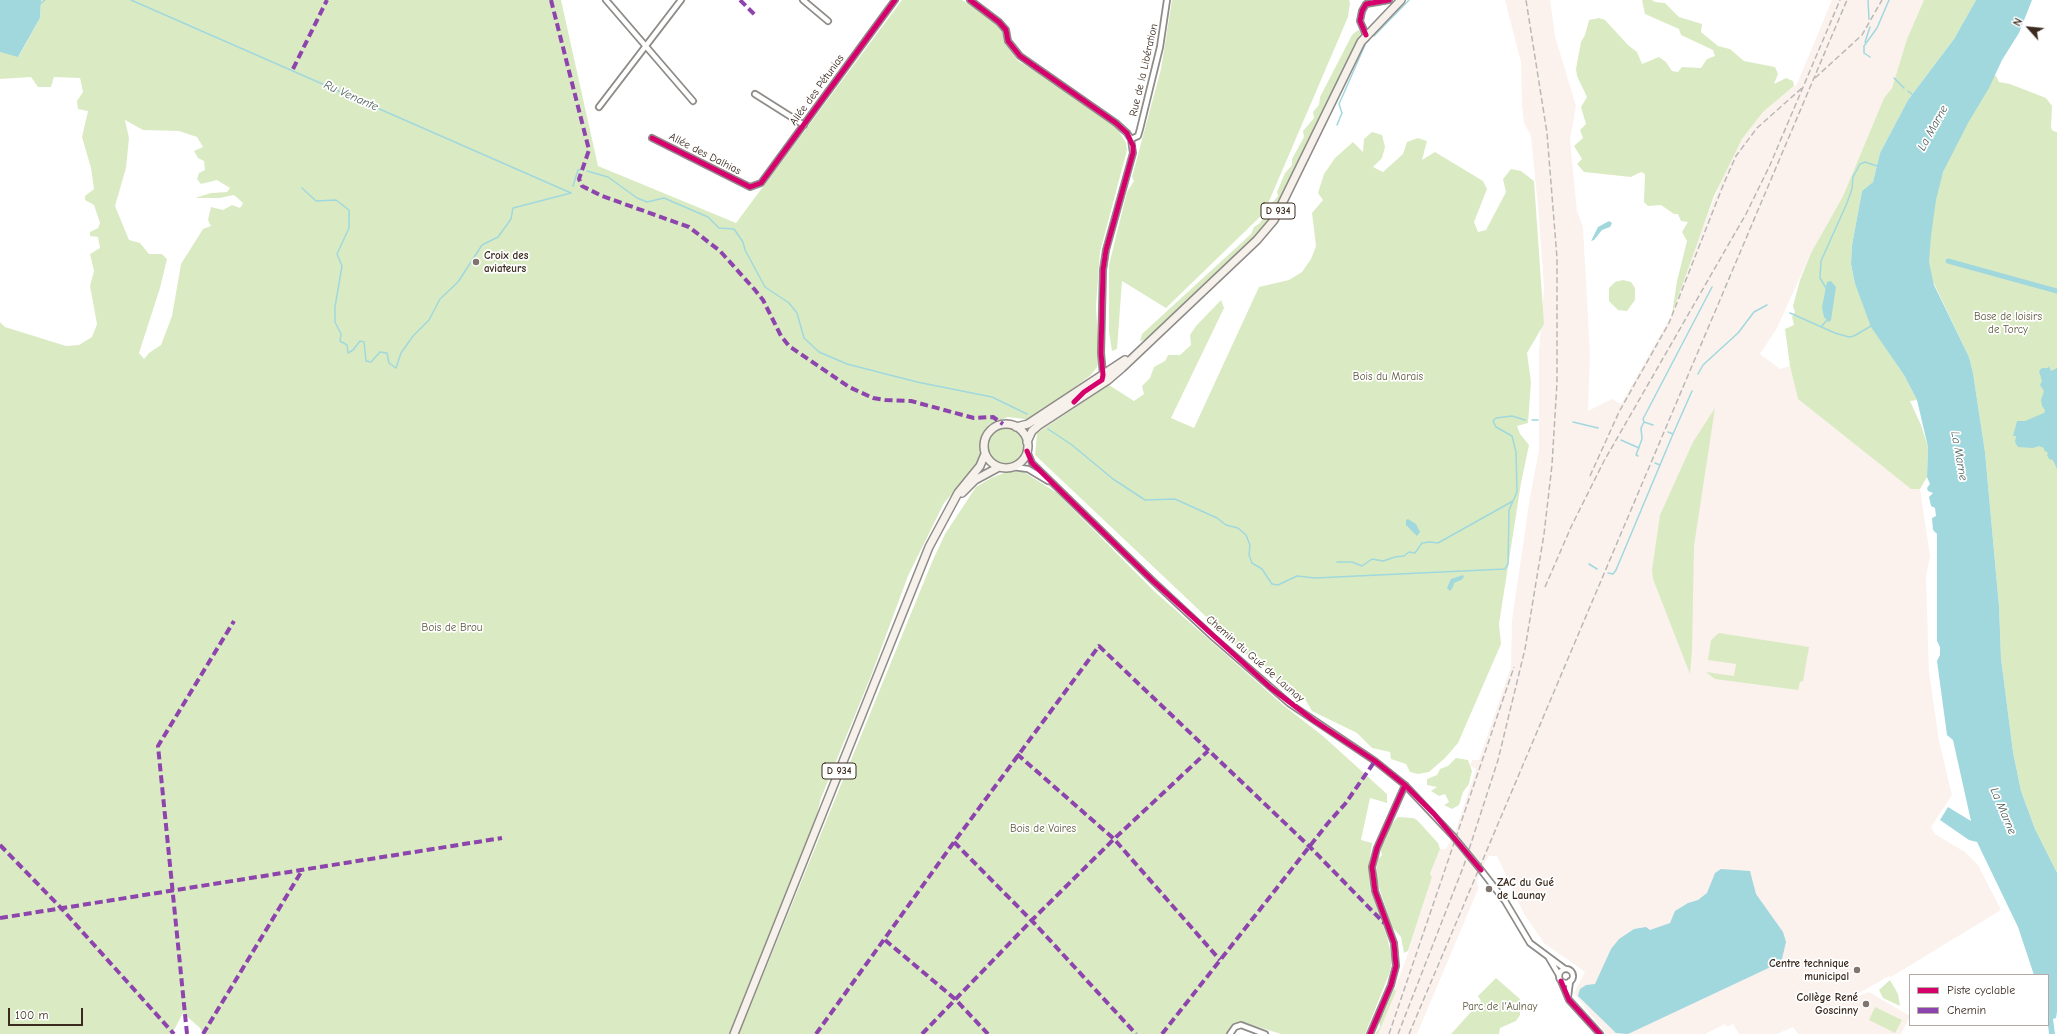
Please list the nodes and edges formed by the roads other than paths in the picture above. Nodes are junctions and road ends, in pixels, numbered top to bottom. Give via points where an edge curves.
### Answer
1 (606, 0) edge
2 (681, 0) edge
3 (803, 0) edge
4 (896, 0) edge
5 (970, 0) edge
6 (1167, 0) edge
7 (1389, 0) edge
8 (1398, 0) edge
9 (1401, 0) edge
10 (1365, 2) edge
11 (828, 21) dead end
12 (1366, 35) junction
13 (645, 47) junction
14 (755, 94) dead end
15 (693, 101) dead end
16 (599, 107) dead end
17 (804, 125) junction
18 (652, 138) dead end
19 (1131, 139) junction
20 (750, 187) joint
21 (1139, 351) junction
22 (1103, 375) junction
23 (1074, 402) junction
24 (1016, 427) junction
25 (1027, 442) junction
26 (1027, 451) junction
27 (985, 454) junction
28 (999, 467) junction
29 (1013, 467) junction
30 (1055, 485) junction
31 (948, 510) junction
32 (1405, 785) junction
33 (1549, 958) junction
34 (1565, 969) junction
35 (1558, 975) junction
36 (1561, 981) junction
37 (1570, 981) junction
38 (1568, 997) junction
39 (734, 1034) edge
40 (1230, 1034) edge
41 (1265, 1034) edge
42 (1370, 1034) edge
43 (1600, 1034) edge

1 - 13 street
2 - 13 street
3 - 11 street
4 - 17 street, Allée des Pétunias
5 - 19 street via 999,22 1006,30 1008,41 1020,56 1116,123
6 - 19 street, Rue de la Libération via 1160,47 1140,129 1138,136
7 - 10 street
8 - 12 main road, D 934
9 - 12 main road, D 934
10 - 12 street via 1360,21
12 - 21 main road, D 934 via 1274,220 1257,240
13 - 15 street
13 - 16 street
14 - 17 street
17 - 20 street, Allée des Pétunias via 761,183
18 - 20 street, Allée des Dalhias
19 - 22 street via 1133,153 1106,250 1103,270 1100,353
21 - 22 main road, D 934
21 - 23 main road, D 934 via 1108,380
22 - 23 street via 1102,380
22 - 24 main road, D 934 via 1028,424
23 - 25 main road, D 934 via 1039,425 1032,431
24 - 25 main road
24 - 27 main road via 1003,424 990,431 984,445
25 - 26 main road
26 - 29 main road via 1024,458
26 - 30 street, Chemin du Gué de Launay via 1032,463
27 - 28 main road via 992,464
27 - 31 main road, D 934 via 980,466
28 - 29 main road
28 - 31 main road, D 934 via 975,480
29 - 30 street, Chemin du Gué de Launay via 1028,469
30 - 32 street, Chemin du Gué de Launay via 1174,602 1271,688
31 - 39 main road, D 934 via 929,547
32 - 33 street, Chemin du Gué de Launay, bridge via 1481,870 1505,901 1530,943
32 - 42 street via 1377,848 1372,867 1375,890 1394,943 1396,966 1391,985
33 - 34 street, Chemin du Gué de Launay
33 - 35 street, Chemin du Gué de Launay
34 - 35 street
34 - 37 street via 1572,973
35 - 36 street
36 - 37 street
36 - 38 street
37 - 38 street
38 - 43 street
40 - 41 street via 1235,1027 1241,1025

